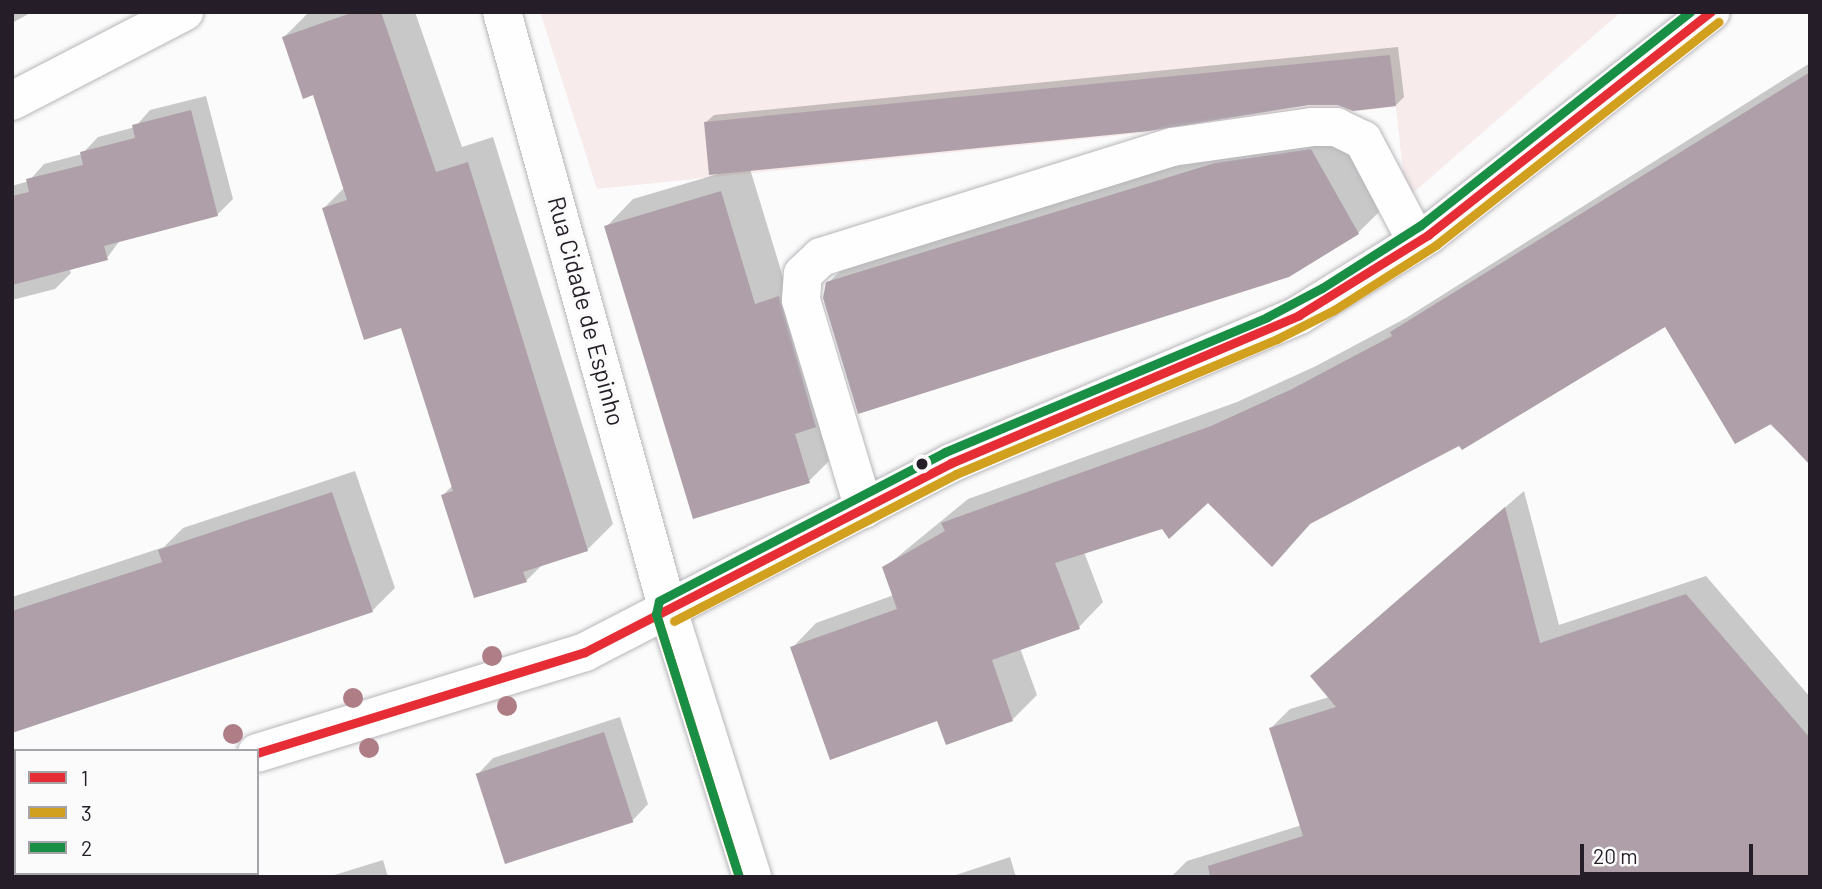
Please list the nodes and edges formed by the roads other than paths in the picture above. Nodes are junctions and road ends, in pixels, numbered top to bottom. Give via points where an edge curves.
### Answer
1 (184, 12) edge
2 (502, 12) edge
3 (1710, 12) edge
4 (12, 101) edge
5 (1417, 243) junction
6 (864, 509) junction
7 (668, 610) junction
8 (259, 752) edge
9 (752, 877) edge

1 - 4 street
2 - 7 street, Rua Cidade de Espinho
3 - 5 street
5 - 6 street via 1290,319 1021,431
5 - 6 street via 1363,140 1336,127 1312,127 1171,146 821,257 803,274 801,300
6 - 7 street
7 - 8 street via 558,663
7 - 9 street, Rua Cidade de Espinho

